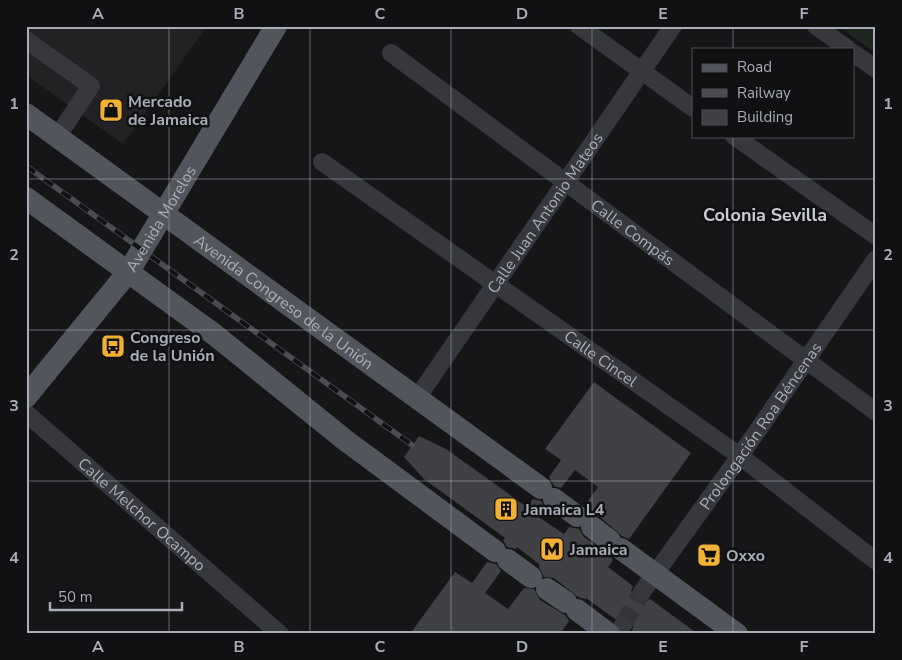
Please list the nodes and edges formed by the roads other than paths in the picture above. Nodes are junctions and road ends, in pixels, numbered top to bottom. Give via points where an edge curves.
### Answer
1 (276, 26) edge
2 (579, 26) edge
3 (673, 26) edge
4 (816, 26) edge
5 (26, 40) edge
6 (847, 48) edge
7 (391, 53) dead end
8 (854, 54) edge
9 (876, 69) edge
10 (642, 72) junction
11 (692, 107) edge
12 (26, 114) edge
13 (57, 137) junction
14 (737, 138) edge
15 (322, 162) dead end
16 (566, 181) junction
17 (26, 198) edge
18 (164, 214) junction
19 (876, 236) edge
20 (876, 259) edge
21 (129, 271) junction
22 (495, 284) junction
23 (806, 360) junction
24 (26, 397) edge
25 (417, 398) junction
26 (876, 412) edge
27 (31, 417) edge
28 (740, 456) junction
29 (876, 561) edge
30 (654, 572) junction
31 (642, 592) tunnel mouth
32 (617, 631) edge
33 (280, 634) edge
34 (737, 634) edge

1 - 18 main road, Avenida Morelos
2 - 10 street
3 - 10 street, Calle Juan Antonio Mateos
4 - 6 street
5 - 13 street via 90,86
7 - 16 street, Calle Compás
8 - 9 street
10 - 11 street
10 - 16 street, Calle Juan Antonio Mateos
12 - 13 main road, Avenida Congreso de la Unión
13 - 18 main road, Avenida Congreso de la Unión
14 - 19 street
15 - 22 street, Calle Cincel
16 - 22 street, Calle Juan Antonio Mateos
16 - 23 street, Calle Compás
17 - 21 main road
18 - 21 main road, Avenida Morelos
18 - 25 main road, Avenida Congreso de la Unión
20 - 23 street, Prolongación Roa Béncenas
21 - 24 main road, Avenida Morelos
21 - 32 main road via 215,335 345,440 502,556 571,606
22 - 25 street, Calle Juan Antonio Mateos
22 - 28 street, Calle Cincel
23 - 26 street, Calle Compás
23 - 28 street, Prolongación Roa Béncenas
25 - 30 main road, Avenida Congreso de la Unión
27 - 33 street, Calle Melchor Ocampo
28 - 29 street, Calle Cincel
28 - 30 street, Prolongación Roa Béncenas
30 - 31 street, Prolongación Roa Béncenas
30 - 34 main road, Avenida Congreso de la Unión

